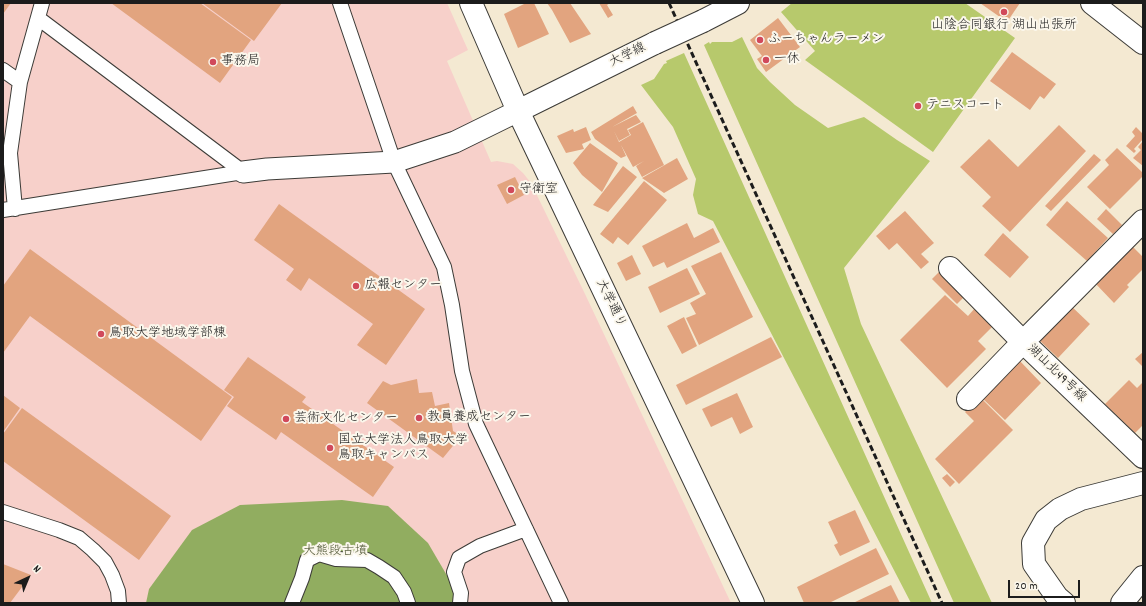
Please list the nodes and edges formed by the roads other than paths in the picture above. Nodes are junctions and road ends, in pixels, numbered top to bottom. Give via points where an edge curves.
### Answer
1 (42, 3) edge
2 (340, 3) edge
3 (471, 3) edge
4 (738, 3) edge
5 (1092, 3) edge
6 (38, 18) junction
7 (1143, 43) edge
8 (3, 70) edge
9 (20, 82) junction
10 (518, 111) junction
11 (394, 162) junction
12 (243, 172) junction
13 (9, 210) edge
14 (1139, 232) edge
15 (950, 268) dead end
16 (1023, 342) junction
17 (968, 399) dead end
18 (1143, 457) edge
19 (1143, 483) edge
20 (3, 512) edge
21 (526, 529) junction
22 (1143, 577) edge
23 (119, 603) edge
24 (292, 603) edge
25 (408, 603) edge
26 (460, 603) edge
27 (561, 603) edge
28 (753, 603) edge
29 (1064, 603) edge
30 (1122, 603) edge

1 - 6 lane
2 - 11 lane
3 - 10 street, 大学通り
4 - 10 street, 大学線, bridge
5 - 7 street
6 - 9 lane
6 - 12 lane
8 - 9 lane
9 - 13 lane via 10,153
10 - 11 street via 455,142
10 - 28 street, 大学通り
11 - 12 street
11 - 21 lane via 444,267 462,371 476,424
12 - 13 lane
14 - 16 street, 湖山北49号線
15 - 16 street
16 - 17 street
16 - 18 street, 湖山北49号線
19 - 29 street via 1081,499 1046,520 1033,543 1034,564
20 - 23 lane via 79,538 105,562 118,591
21 - 26 lane via 480,546 459,558 454,572 461,594
21 - 27 lane
22 - 30 street
24 - 25 lane via 307,560 319,554 336,559 367,560 394,577

